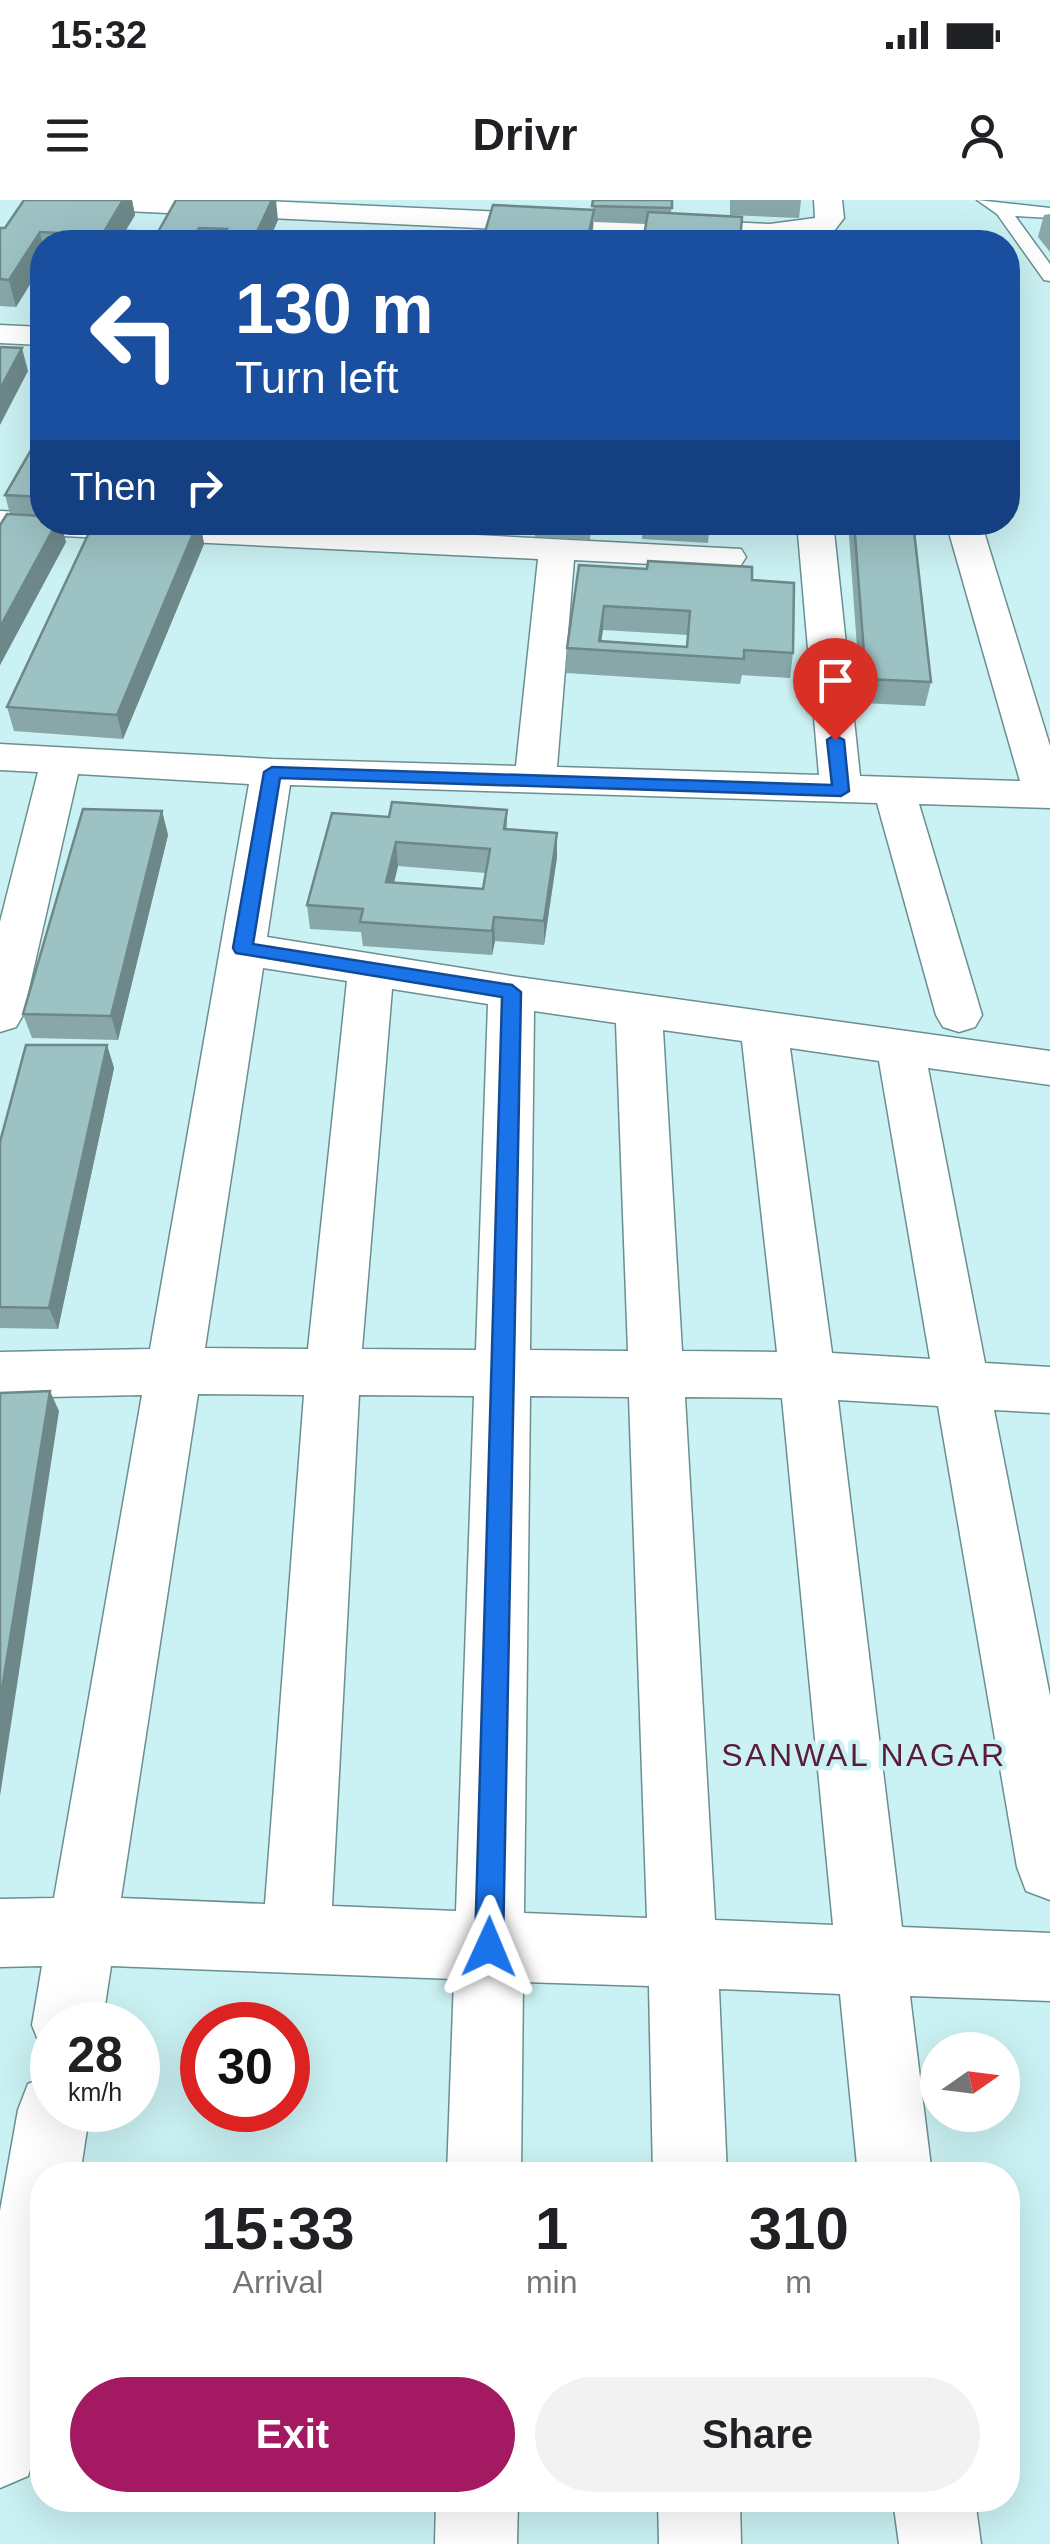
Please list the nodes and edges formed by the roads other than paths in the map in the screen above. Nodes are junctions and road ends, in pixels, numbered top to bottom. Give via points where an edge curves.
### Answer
1 (64, 200) edge
2 (701, 200) edge
3 (828, 200) edge
4 (984, 200) edge
5 (270, 206) edge
6 (1003, 212) junction
7 (1050, 213) edge
8 (697, 230) joint
9 (803, 230) edge
10 (1016, 230) edge
11 (1020, 235) edge
12 (1050, 276) edge
13 (0, 322) edge
14 (30, 323) edge
15 (0, 334) edge
16 (30, 335) edge
17 (0, 522) edge
18 (30, 523) edge
19 (94, 535) edge
20 (358, 535) edge
21 (813, 535) edge
22 (967, 535) edge
23 (624, 537) edge
24 (556, 562) junction
25 (82, 563) edge
26 (734, 564) edge
27 (2, 740) edge
28 (60, 760) junction
29 (272, 772) junction
30 (535, 781) junction
31 (841, 791) junction
32 (895, 792) junction
33 (1047, 795) edge
34 (243, 948) junction
35 (372, 971) junction
36 (512, 992) junction
37 (639, 1010) junction
38 (0, 1015) edge
39 (959, 1015) dead end
40 (764, 1028) junction
41 (900, 1047) junction
42 (1044, 1068) edge
43 (1050, 1114) edge
44 (177, 1371) junction
45 (333, 1372) junction
46 (502, 1373) junction
47 (653, 1374) junction
48 (0, 1375) edge
49 (807, 1375) junction
50 (961, 1385) junction
51 (1050, 1390) edge
52 (1050, 1866) edge
53 (82, 1931) junction
54 (0, 1933) edge
55 (296, 1939) junction
56 (489, 1947) junction
57 (683, 1954) junction
58 (868, 1962) junction
59 (1050, 1967) edge
60 (71, 2002) edge
61 (50, 2132) edge
62 (46, 2162) edge
63 (484, 2162) edge
64 (690, 2162) edge
65 (892, 2162) edge
66 (30, 2260) edge
67 (0, 2448) edge
68 (477, 2512) edge
69 (699, 2512) edge
70 (936, 2512) edge
71 (476, 2544) edge
72 (700, 2544) edge
73 (940, 2544) edge

1 - 5 street
2 - 8 street
3 - 9 street via 830,218
4 - 6 lane
5 - 8 street
6 - 7 lane
6 - 10 lane
11 - 12 lane
13 - 14 street
15 - 16 street
17 - 18 street
19 - 25 street
20 - 24 street
21 - 31 street via 802,592
22 - 33 street
23 - 24 street
23 - 26 street
24 - 26 street
24 - 30 street
27 - 28 street
28 - 29 street
28 - 38 street
29 - 30 street
29 - 34 street
30 - 31 street
31 - 32 street
32 - 33 street
32 - 39 street
34 - 35 street
34 - 44 street
35 - 36 street
35 - 45 street
36 - 37 street
36 - 46 street
37 - 40 street
37 - 47 street
40 - 41 street
40 - 49 street
41 - 42 street
41 - 50 street
42 - 43 street
44 - 45 street
44 - 48 street
44 - 53 street
45 - 46 street
45 - 55 street
46 - 47 street
46 - 56 street
47 - 49 street
47 - 57 street
49 - 50 street
49 - 58 street
50 - 51 street
50 - 52 street
53 - 54 street
53 - 55 street
53 - 60 street
55 - 56 street
56 - 57 street
56 - 63 street
57 - 58 street
57 - 64 street
58 - 59 street
58 - 65 street
61 - 62 street
66 - 67 street
68 - 71 street
69 - 72 street
70 - 73 street

